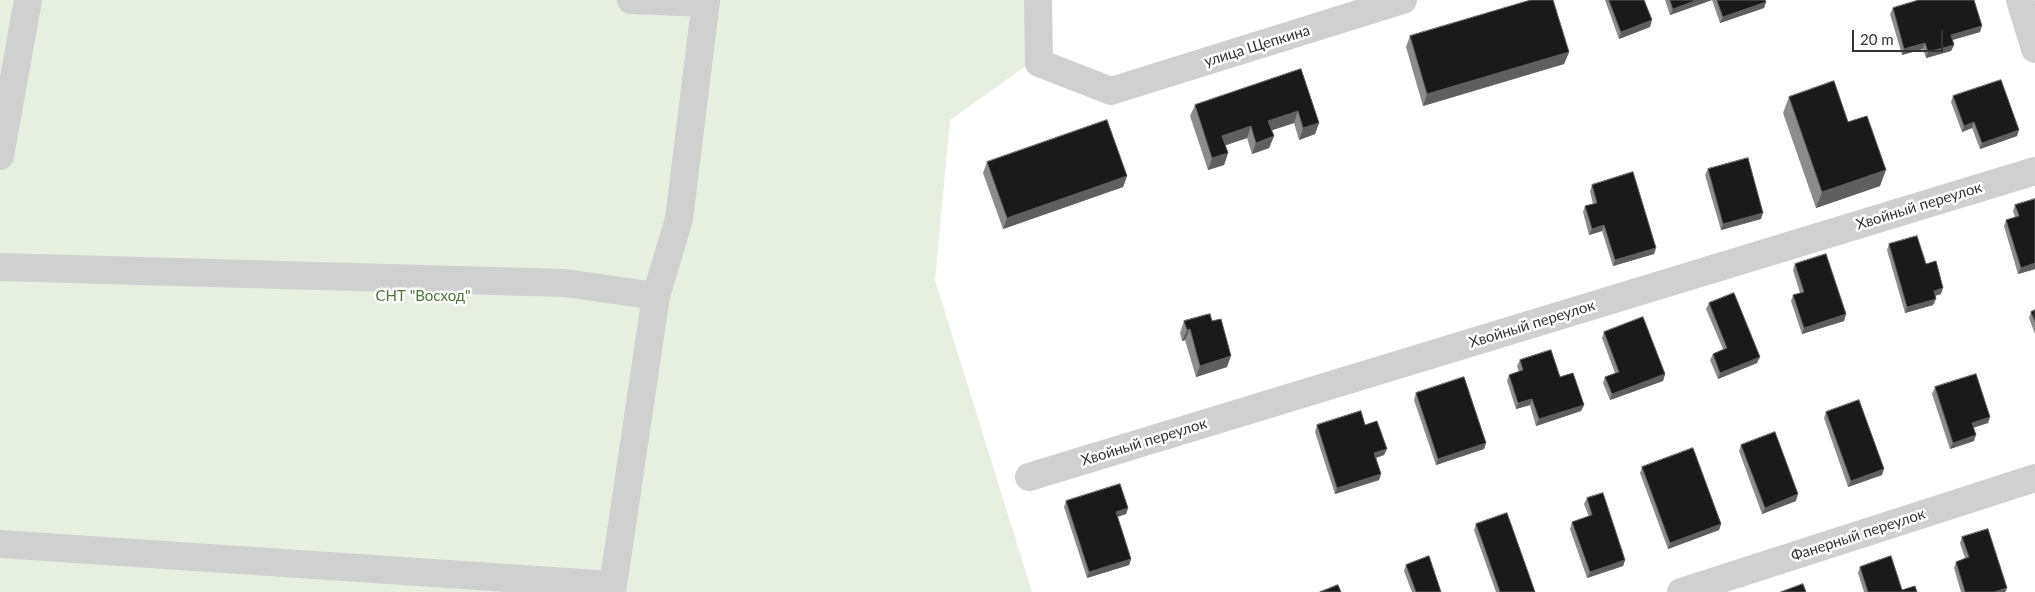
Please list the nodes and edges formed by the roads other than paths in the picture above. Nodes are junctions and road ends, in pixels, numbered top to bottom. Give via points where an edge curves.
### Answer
1 (28, 0) edge
2 (631, 0) edge
3 (1038, 0) edge
4 (1403, 0) edge
5 (2020, 0) edge
6 (706, 1) edge
7 (2034, 45) edge
8 (0, 156) edge
9 (2035, 171) edge
10 (0, 267) edge
11 (656, 296) junction
12 (1028, 477) dead end
13 (2035, 478) edge
14 (0, 544) edge
15 (612, 589) edge
16 (1681, 592) edge

1 - 8 street
2 - 6 street
3 - 4 street, улица Щепкина via 1039,63 1111,91
5 - 7 street
6 - 11 street via 679,218
9 - 12 street, Хвойный переулок
10 - 11 street via 565,283
11 - 15 street
13 - 16 street, Фанерный переулок
14 - 15 street

